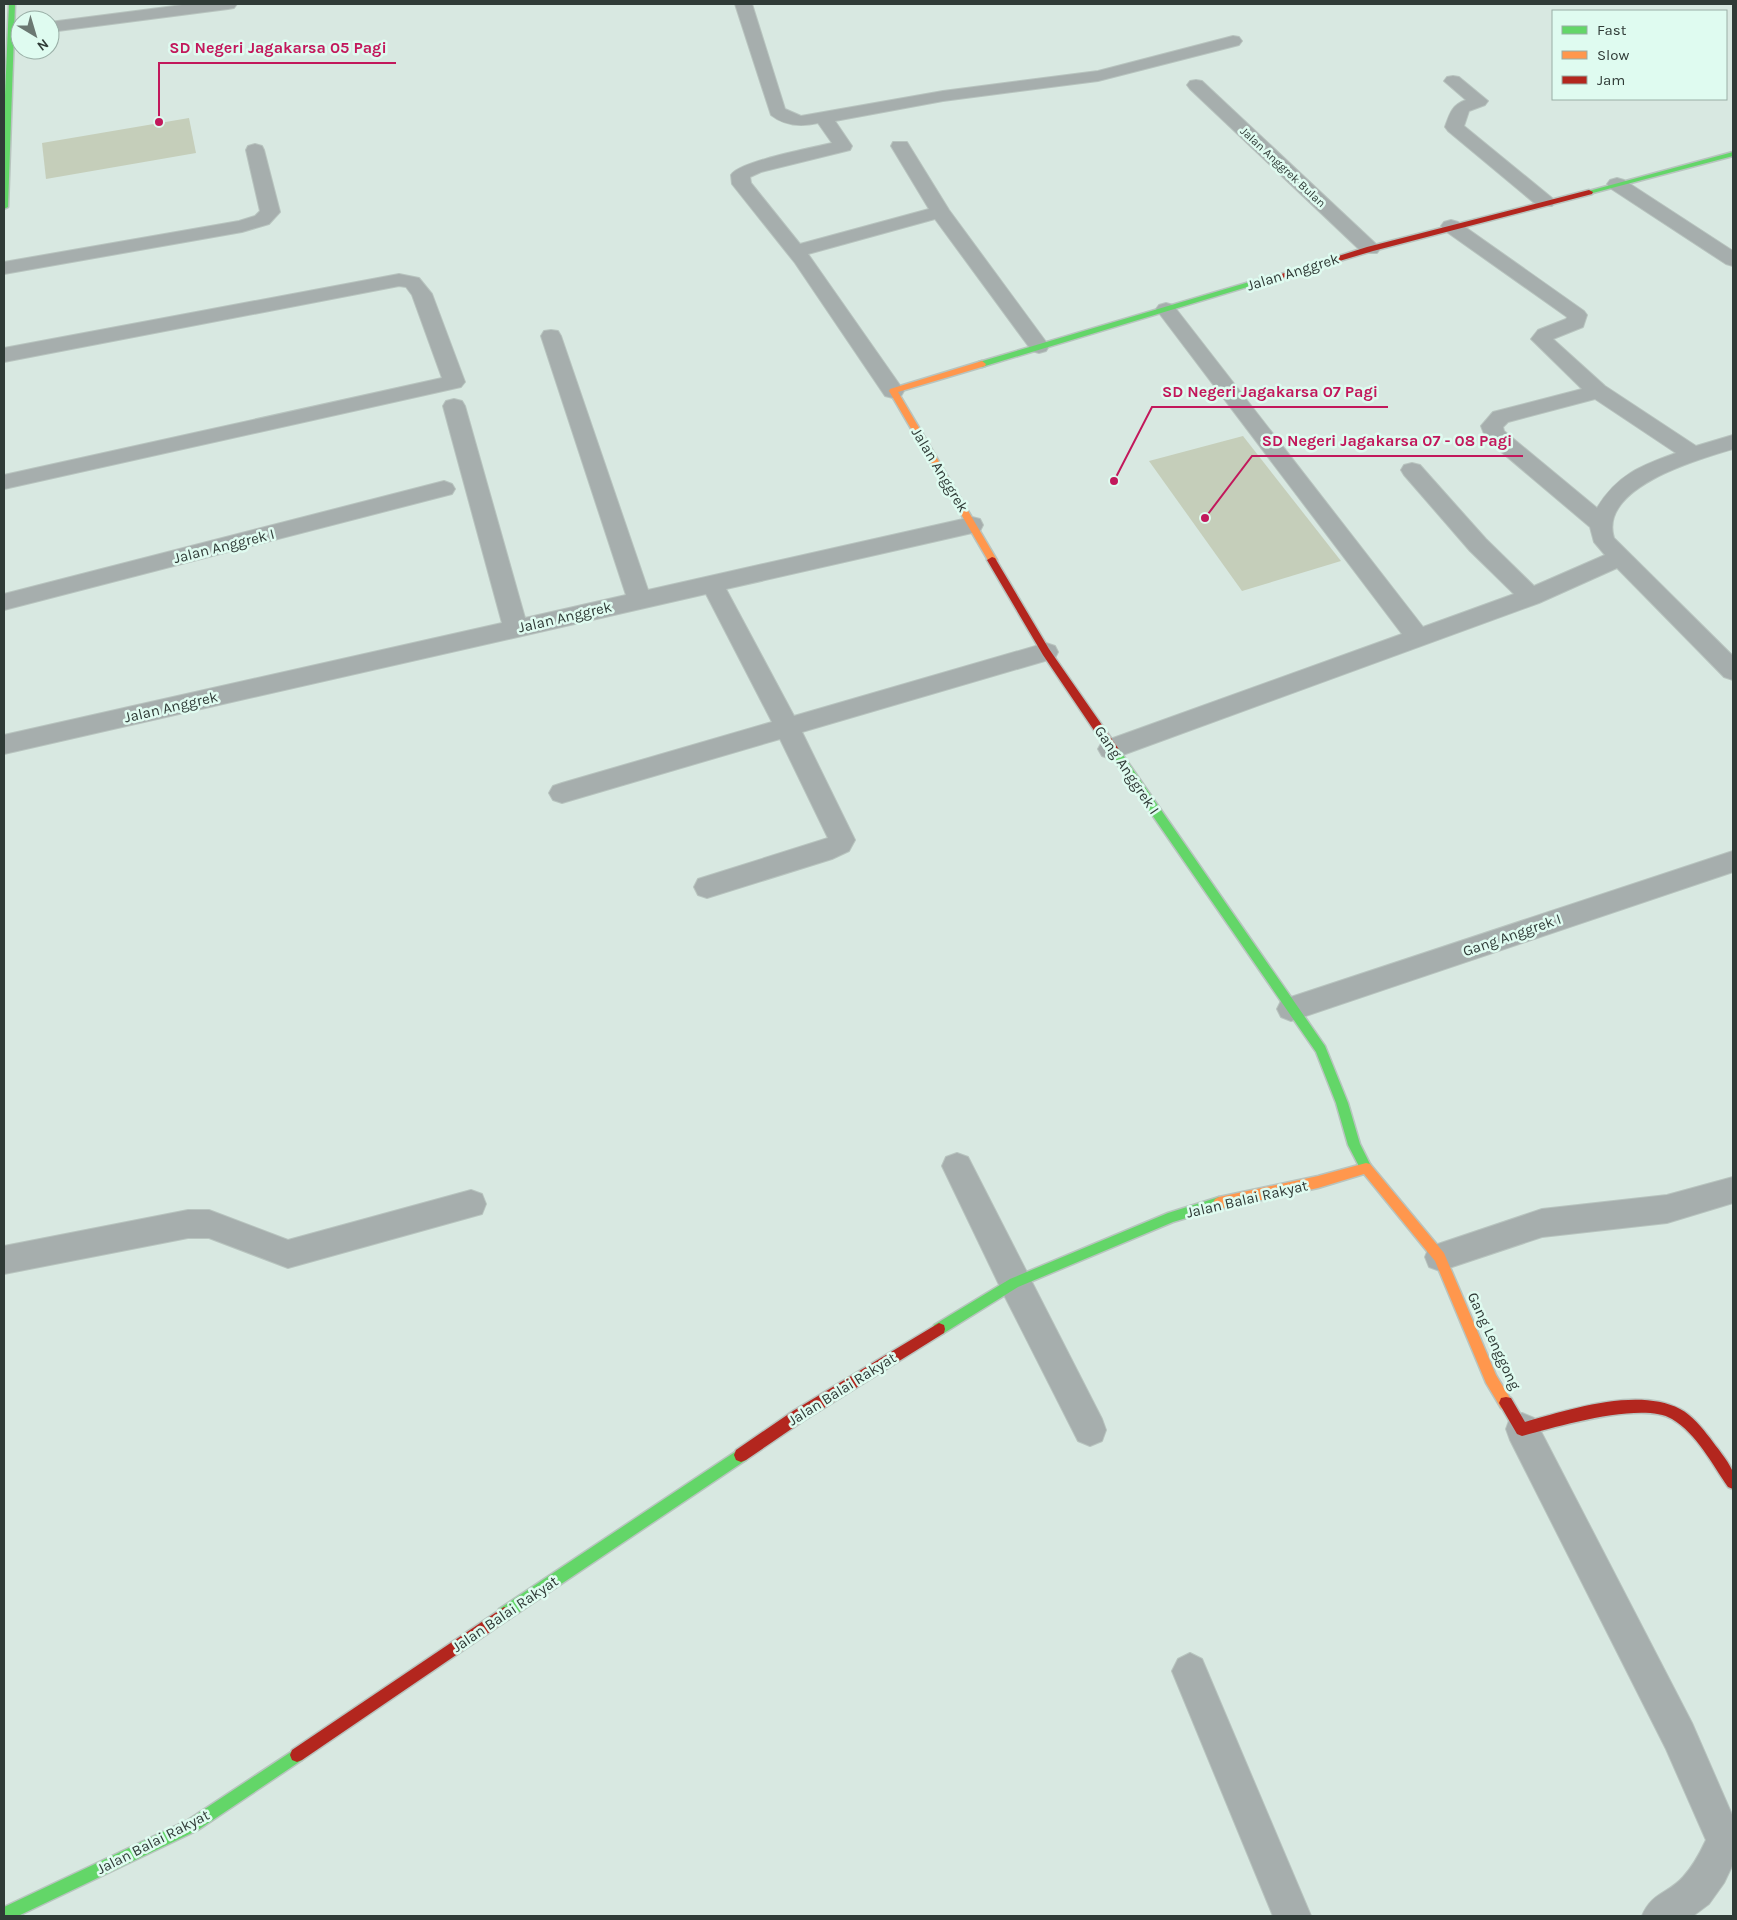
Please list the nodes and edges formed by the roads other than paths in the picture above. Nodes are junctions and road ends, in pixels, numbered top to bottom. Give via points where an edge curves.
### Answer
1 (228, 4) edge
2 (743, 4) edge
3 (60, 26) edge
4 (1233, 41) dead end
5 (13, 60) edge
6 (1453, 81) dead end
7 (1196, 85) dead end
8 (822, 117) junction
9 (900, 146) dead end
10 (255, 150) dead end
11 (1733, 154) edge
12 (1617, 184) junction
13 (1544, 202) junction
14 (4, 207) edge
15 (940, 212) junction
16 (1452, 226) junction
17 (1370, 249) junction
18 (796, 251) junction
19 (1733, 260) edge
20 (4, 268) edge
21 (1166, 309) junction
22 (552, 336) dead end
23 (1039, 346) junction
24 (4, 355) edge
25 (893, 390) junction
26 (1597, 391) junction
27 (454, 406) dead end
28 (1733, 442) edge
29 (1694, 455) junction
30 (1412, 470) dead end
31 (4, 482) edge
32 (444, 489) dead end
33 (1600, 523) junction
34 (972, 525) junction
35 (1620, 558) junction
36 (712, 584) junction
37 (1531, 597) junction
38 (638, 600) junction
39 (4, 602) edge
40 (516, 629) junction
41 (1418, 638) junction
42 (1046, 652) junction
43 (1733, 671) edge
44 (789, 728) junction
45 (4, 745) edge
46 (1112, 748) junction
47 (562, 793) dead end
48 (1733, 861) edge
49 (707, 888) dead end
50 (1291, 1009) junction
51 (957, 1166) dead end
52 (1366, 1168) junction
53 (1733, 1190) edge
54 (471, 1204) dead end
55 (1440, 1256) junction
56 (4, 1260) edge
57 (1014, 1283) junction
58 (1522, 1429) junction
59 (1090, 1430) dead end
60 (1733, 1482) edge
61 (1190, 1671) dead end
62 (4, 1915) edge
63 (1292, 1916) edge
64 (1661, 1916) edge

1 - 3 street
2 - 8 street via 777,111 793,120
4 - 8 street via 1098,76 942,96
5 - 14 street
6 - 13 street via 1479,101 1461,108 1454,127
7 - 17 street, Jalan Anggrek Bulan
8 - 18 street via 842,146 754,168 740,175 742,184
9 - 15 street
10 - 20 street via 270,212 262,220
11 - 12 street, Jalan Anggrek
12 - 13 street, Jalan Anggrek
12 - 19 street
13 - 16 street, Jalan Anggrek
15 - 18 street
15 - 23 street
16 - 17 street, Jalan Anggrek
16 - 26 street via 1577,315 1576,323 1545,334 1541,339
17 - 21 street, Jalan Anggrek
18 - 25 street
21 - 23 street, Jalan Anggrek
21 - 41 street
22 - 38 street
23 - 25 street, Jalan Anggrek
24 - 31 street via 398,280 412,282 422,294 454,382
25 - 34 street, Jalan Anggrek
26 - 29 street
26 - 33 street via 1501,418 1492,426 1494,434
27 - 40 street
28 - 29 street
29 - 33 street via 1641,476 1626,486
30 - 37 street via 1467,534
32 - 39 street, Jalan Anggrek I
33 - 35 street via 1605,542
34 - 36 street, Jalan Anggrek
34 - 42 street, Gang Anggrek I
35 - 37 street
35 - 43 street
36 - 38 street, Jalan Anggrek
36 - 44 street
37 - 41 street
38 - 40 street, Jalan Anggrek
40 - 45 street, Jalan Anggrek
41 - 46 street
42 - 44 street
42 - 46 street, Gang Anggrek I
44 - 47 street
44 - 49 street via 842,840 840,844
46 - 50 street, Gang Anggrek I
48 - 50 street, Gang Anggrek I
50 - 52 street, Gang Anggrek I via 1321,1050 1354,1145
51 - 57 street
52 - 55 street
52 - 57 street, Jalan Balai Rakyat via 1172,1217
53 - 55 street via 1667,1209 1542,1223
54 - 56 street via 288,1254 209,1224 188,1224
55 - 58 street, Gang Lenggong via 1491,1379
57 - 59 street
57 - 62 street, Jalan Balai Rakyat via 798,1416 193,1825
58 - 60 street via 1597,1410 1655,1407 1673,1411 1687,1423
58 - 64 street via 1679,1736 1725,1841 1696,1891
61 - 63 street

